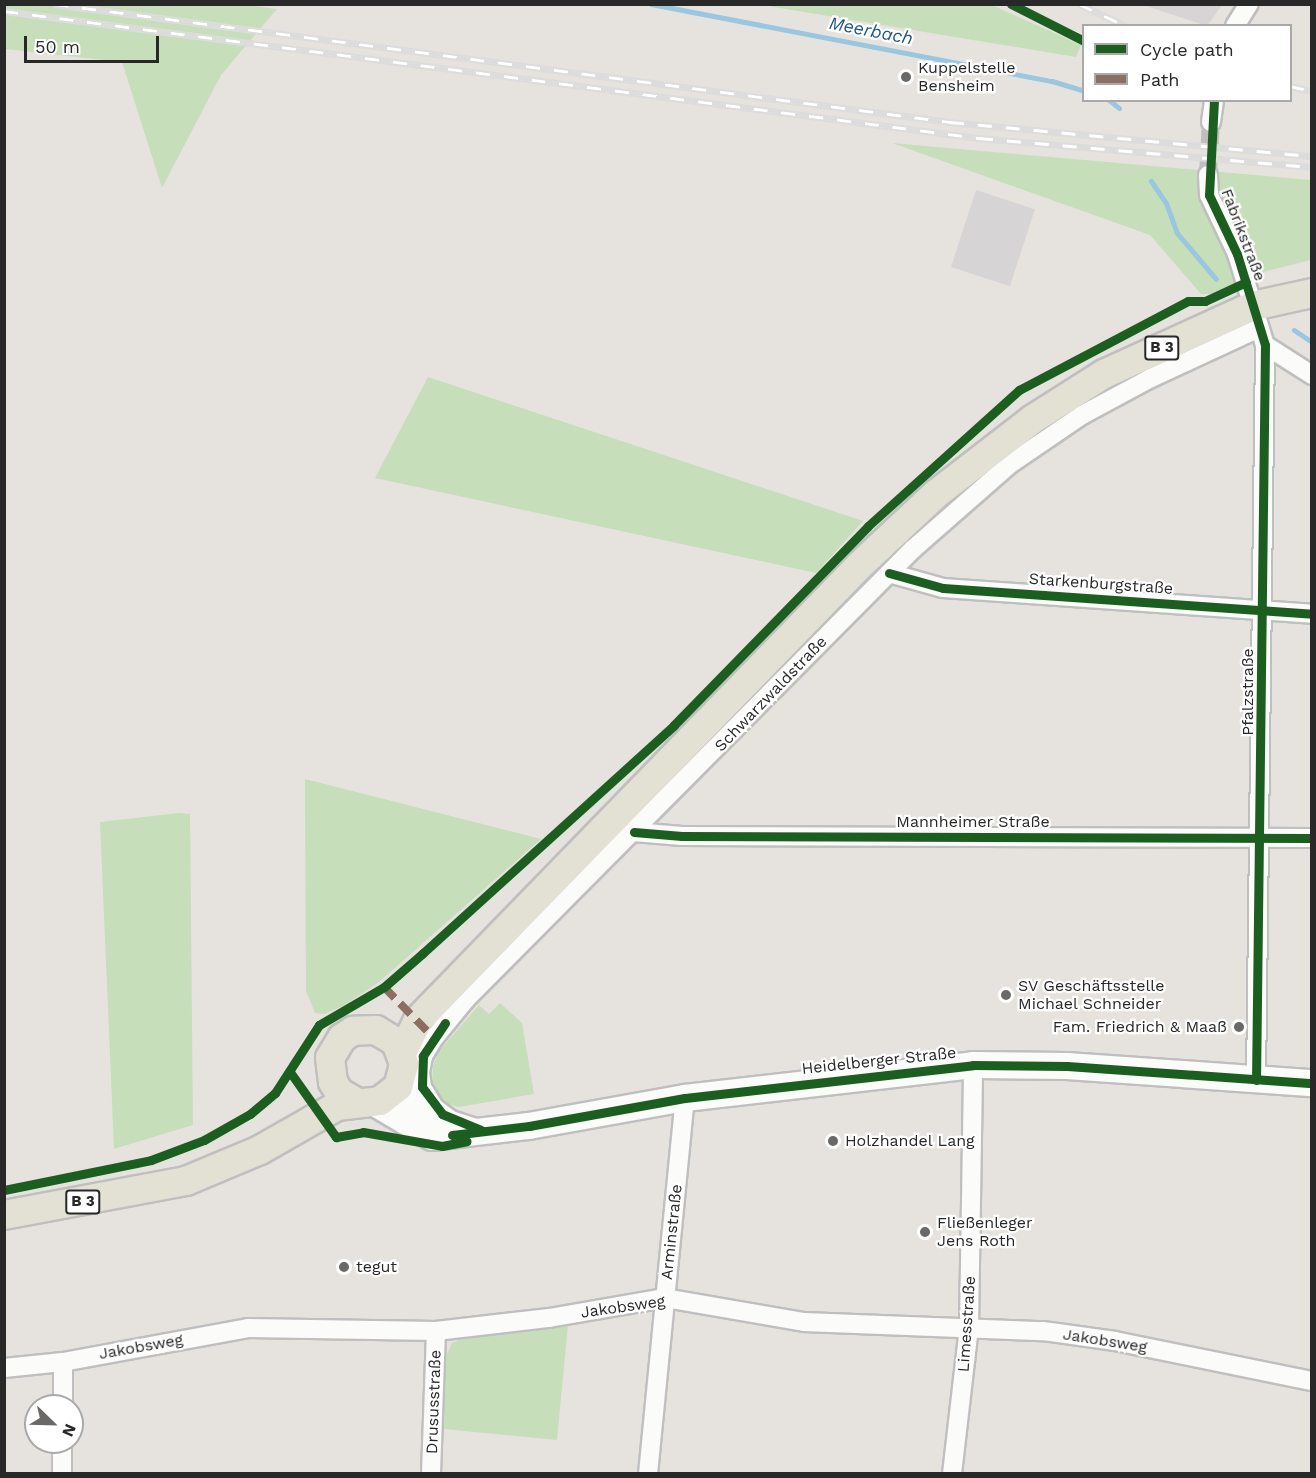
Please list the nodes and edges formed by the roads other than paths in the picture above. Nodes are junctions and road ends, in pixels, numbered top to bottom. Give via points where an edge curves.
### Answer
1 (1249, 4) edge
2 (1236, 24) edge
3 (1214, 102) edge
4 (1211, 122) tunnel mouth
5 (1208, 175) tunnel mouth
6 (1311, 293) edge
7 (1259, 326) junction
8 (1311, 375) edge
9 (889, 573) junction
10 (1264, 611) junction
11 (1311, 614) edge
12 (634, 832) junction
13 (1262, 838) junction
14 (1311, 838) edge
15 (397, 1054) junction
16 (973, 1065) junction
17 (332, 1078) junction
18 (1256, 1080) junction
19 (1311, 1083) edge
20 (685, 1098) junction
21 (366, 1103) junction
22 (487, 1131) junction
23 (452, 1136) junction
24 (143, 1190) junction
25 (4, 1215) edge
26 (665, 1298) junction
27 (969, 1328) junction
28 (436, 1331) junction
29 (63, 1362) junction
30 (4, 1368) edge
31 (1311, 1381) edge
32 (63, 1394) edge
33 (63, 1454) edge
34 (62, 1473) edge
35 (431, 1473) edge
36 (648, 1473) edge
37 (952, 1473) edge

1 - 2 street
3 - 4 street
5 - 7 street, Fabrikstraße via 1209,195 1237,254
6 - 7 main road, Schwarzwaldstraße / B 3
7 - 8 street
7 - 9 street, Schwarzwaldstraße via 1082,415 1010,464
7 - 10 street, Pfalzstraße
7 - 15 main road, Schwarzwaldstraße / B 3 via 1104,374 1024,426 936,494 859,566 418,1020
9 - 10 street, Starkenburgstraße via 943,588
9 - 12 street, Schwarzwaldstraße
10 - 11 street, Starkenburgstraße
10 - 13 street, Pfalzstraße
12 - 13 street, Mannheimer Straße via 682,836
12 - 22 street, Schwarzwaldstraße via 466,999 423,1056 422,1087 434,1107 451,1120
13 - 14 street, Mannheimer Straße
13 - 18 street, Pfalzstraße
15 - 17 main road via 364,1029 342,1038 330,1058
15 - 21 main road, B 3 via 390,1096
15 - 23 street via 404,1093 414,1110
16 - 18 street, Heidelberger Straße via 1067,1066
16 - 20 street, Heidelberger Straße
16 - 27 street, Limesstraße
17 - 21 main road, Heidelberger Straße via 339,1092
17 - 24 main road, B 3 via 311,1100 254,1136
18 - 19 street, Heidelberger Straße
20 - 22 street, Heidelberger Straße
20 - 26 street, Arminstraße
21 - 23 street, Heidelberger Straße via 432,1137
21 - 24 main road, B 3 via 337,1106 216,1170
22 - 23 street, Heidelberger Straße
24 - 25 main road, B 3
26 - 27 street, Jakobsweg via 804,1322
26 - 28 street, Jakobsweg via 549,1318
26 - 36 street, Arminstraße
27 - 31 street, Jakobsweg via 1043,1331 1115,1341
27 - 37 street, Limesstraße
28 - 29 street, Jakobsweg via 248,1328
28 - 35 street, Drususstraße
29 - 30 street, Jakobsweg
29 - 32 street
33 - 34 street

